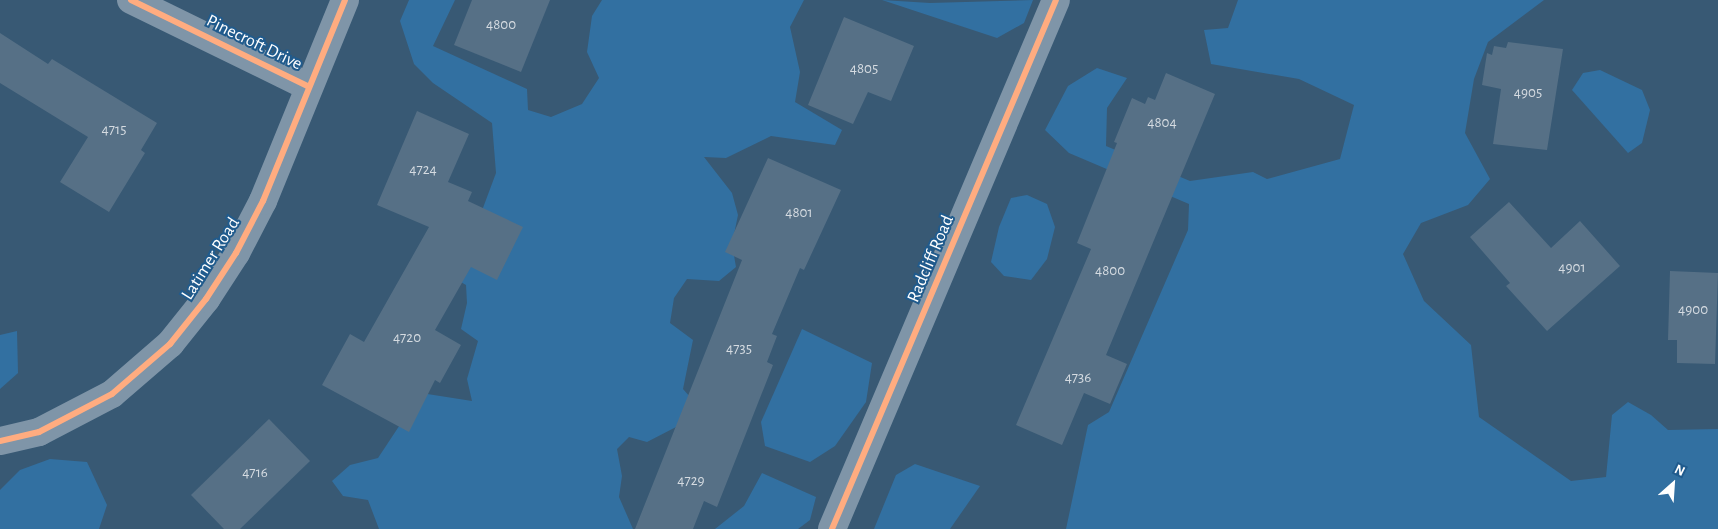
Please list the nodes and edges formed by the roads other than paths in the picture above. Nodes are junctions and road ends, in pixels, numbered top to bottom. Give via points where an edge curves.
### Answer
1 (131, 0) edge
2 (345, 0) edge
3 (1056, 0) edge
4 (309, 87) junction
5 (0, 441) edge
6 (832, 529) edge

1 - 4 street, Pinecroft Drive
2 - 4 street, Latimer Road
3 - 6 street, Radcliff Road
4 - 5 street, Latimer Road via 263,201 236,253 206,299 170,344 112,394 39,432

